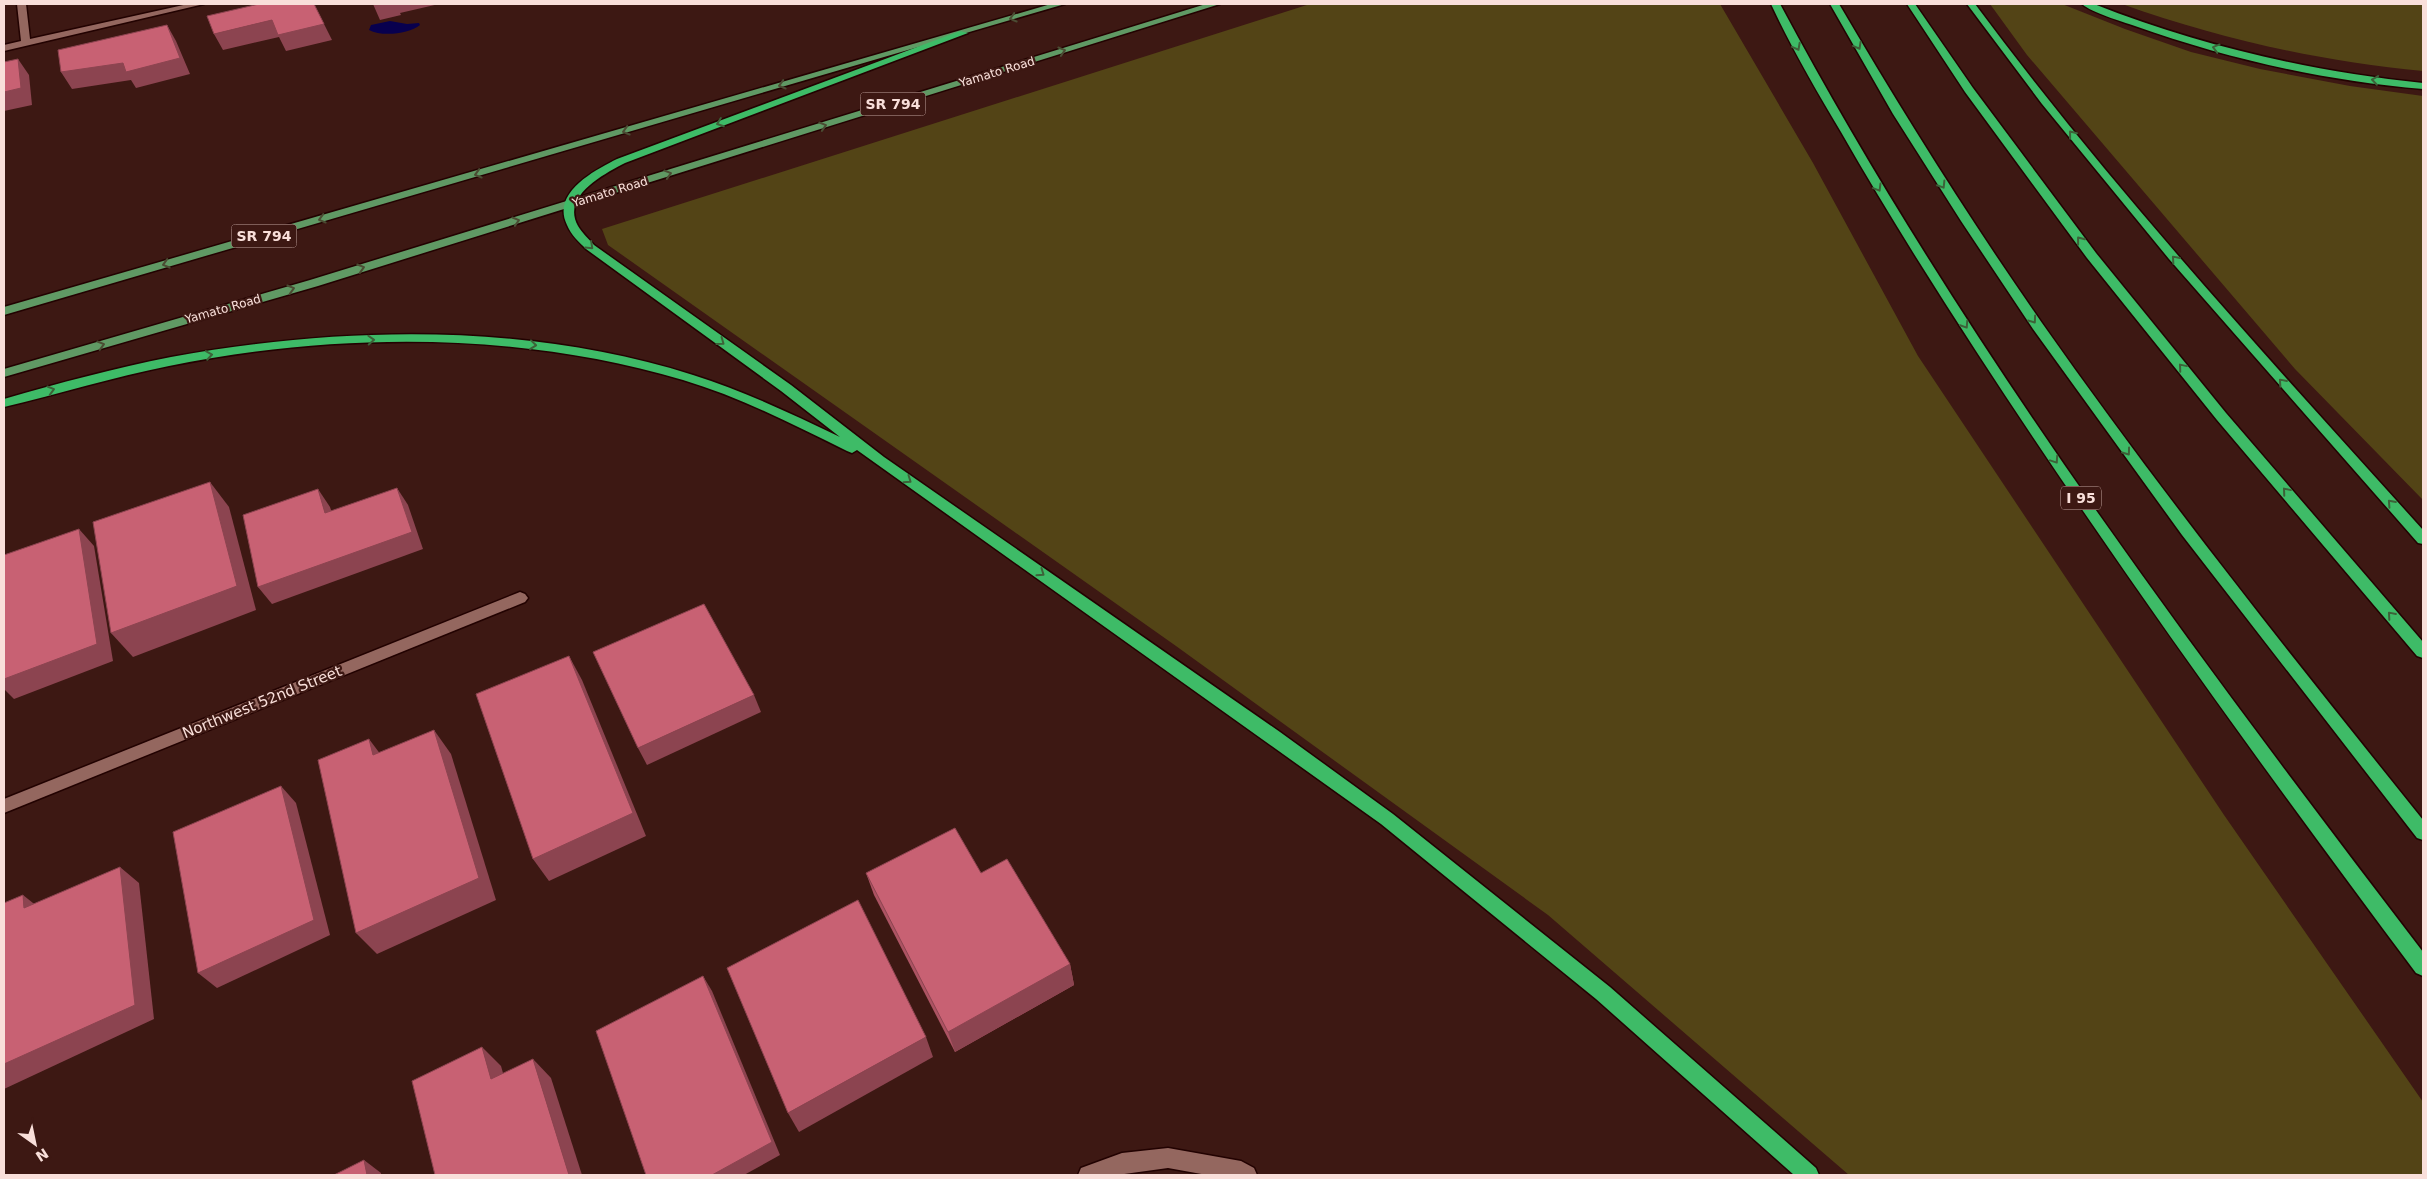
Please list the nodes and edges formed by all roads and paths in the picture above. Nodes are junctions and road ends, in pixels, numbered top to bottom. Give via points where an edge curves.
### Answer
1 (21, 4) edge
2 (199, 4) edge
3 (1060, 4) edge
4 (1215, 4) edge
5 (1775, 4) edge
6 (1834, 4) edge
7 (1911, 4) edge
8 (1971, 4) edge
9 (2087, 4) edge
10 (963, 32) junction
11 (26, 43) junction
12 (4, 48) edge
13 (2423, 86) edge
14 (571, 204) junction
15 (4, 311) edge
16 (4, 373) edge
17 (4, 403) edge
18 (879, 460) junction
19 (2423, 539) edge
20 (520, 598) dead end
21 (2423, 652) edge
22 (4, 806) edge
23 (2423, 833) edge
24 (2423, 967) edge
25 (1088, 1175) edge
26 (1247, 1175) edge
27 (1809, 1175) edge

1 - 11 street
2 - 11 street
3 -> 10 main road, SR 794
14 -> 4 main road, Yamato Road / SR 794
5 -> 24 highway, I 95 via 1834,115 2010,392 2184,643
6 -> 23 highway via 1904,126 2085,394 2281,655
21 -> 7 highway via 2246,444 2083,244 1972,94
19 -> 8 highway via 2140,219
13 -> 9 highway via 2317,71 2218,49
10 -> 14 highway via 639,153 589,180
10 -> 15 main road, SR 794
11 - 12 street
16 -> 14 main road, Yamato Road / SR 794
14 -> 18 highway via 570,220 590,247 786,388
17 -> 18 highway via 142,367 270,346 390,338 484,340 592,353 688,377 762,406
18 -> 27 highway via 1386,819 1603,993
20 - 22 street, Northwest 52nd Street
25 - 26 street via 1122,1163 1168,1158 1241,1171

